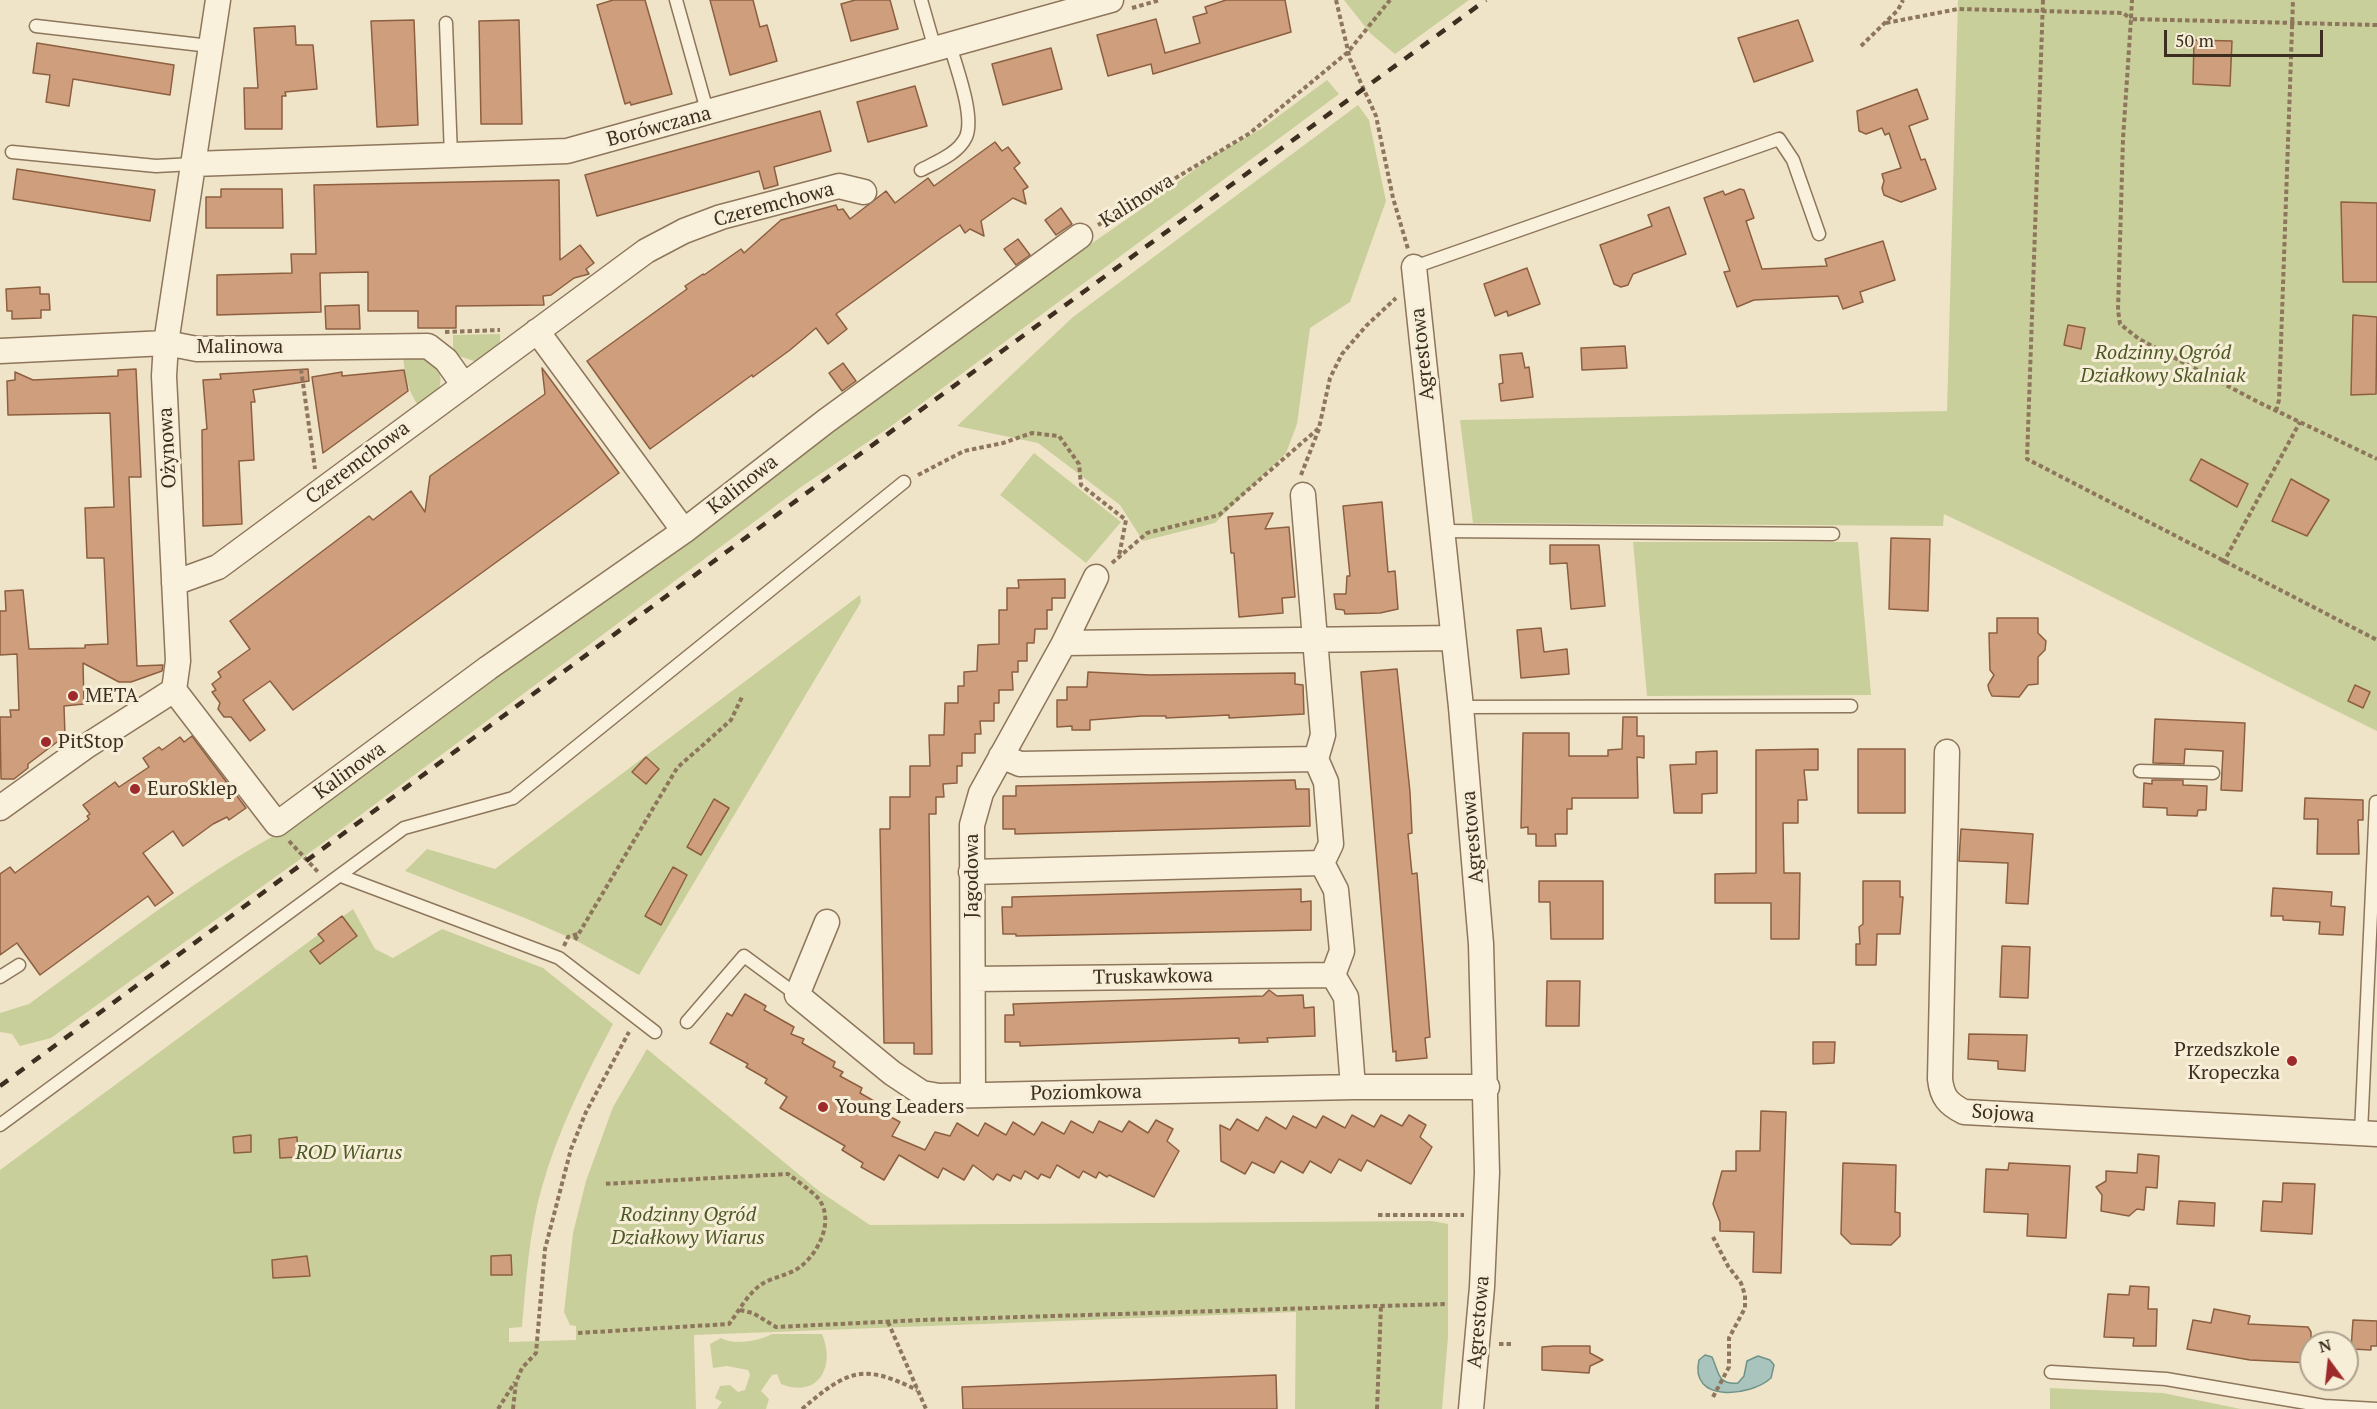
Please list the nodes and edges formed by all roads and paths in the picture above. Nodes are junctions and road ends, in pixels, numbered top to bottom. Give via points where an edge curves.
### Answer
1 (218, 0) edge
2 (676, 0) edge
3 (921, 0) edge
4 (1111, 0) edge
5 (1336, 0) edge
6 (1390, 0) edge
7 (1903, 0) edge
8 (2043, 0) edge
9 (2132, 0) edge
10 (2293, 0) edge
11 (2043, 11) junction
12 (2131, 19) junction
13 (446, 23) dead end
14 (1886, 23) junction
15 (2292, 24) junction
16 (36, 26) dead end
17 (2377, 26) edge
18 (210, 46) junction
19 (1861, 46) dead end
20 (942, 47) junction
21 (1348, 52) junction
22 (708, 114) junction
23 (12, 152) dead end
24 (451, 156) junction
25 (193, 164) junction
26 (921, 170) dead end
27 (864, 192) dead end
28 (1819, 234) dead end
29 (1080, 236) joint
30 (1414, 267) junction
31 (1416, 293) junction
32 (537, 331) junction
33 (166, 343) junction
34 (297, 346) junction
35 (0, 351) edge
36 (463, 384) junction
37 (2276, 411) junction
38 (2300, 422) junction
39 (1319, 428) junction
40 (2377, 459) edge
41 (904, 482) joint
42 (318, 492) junction
43 (1303, 495) joint
44 (684, 531) junction
45 (1441, 531) junction
46 (1833, 534) dead end
47 (1119, 556) junction
48 (2223, 563) junction
49 (1096, 577) joint
50 (174, 583) junction
51 (1453, 638) junction
52 (1316, 640) junction
53 (2377, 640) edge
54 (1064, 643) junction
55 (174, 690) junction
56 (744, 695) dead end
57 (1851, 706) dead end
58 (1461, 707) junction
59 (1947, 752) dead end
60 (1001, 756) junction
61 (1316, 759) junction
62 (2140, 771) dead end
63 (2213, 773) dead end
64 (2376, 802) edge
65 (0, 808) edge
66 (289, 842) dead end
67 (1322, 863) junction
68 (316, 870) dead end
69 (971, 872) junction
70 (341, 876) junction
71 (827, 922) dead end
72 (578, 934) junction
73 (568, 937) dead end
74 (575, 940) dead end
75 (19, 966) dead end
76 (1333, 975) junction
77 (0, 977) edge
78 (974, 979) junction
79 (797, 995) junction
80 (637, 1019) junction
81 (687, 1022) dead end
82 (654, 1032) dead end
83 (1353, 1087) junction
84 (1487, 1087) junction
85 (973, 1095) junction
86 (0, 1125) edge
87 (2369, 1134) edge
88 (603, 1184) dead end
89 (1378, 1215) dead end
90 (1486, 1215) junction
91 (1713, 1237) dead end
92 (1446, 1304) dead end
93 (1381, 1305) junction
94 (740, 1310) junction
95 (887, 1321) junction
96 (578, 1333) dead end
97 (2051, 1372) dead end
98 (516, 1382) junction
99 (917, 1390) junction
100 (1713, 1397) dead end
101 (2377, 1408) edge
102 (498, 1409) edge
103 (513, 1409) edge
104 (802, 1409) edge
105 (926, 1409) edge
106 (1377, 1409) edge
107 (1471, 1409) edge

1 - 18 street, Ożynowa
2 - 22 lane
3 - 20 lane
4 - 20 street, Borówczana
5 - 21 path
6 - 21 path, Kalinowa
7 - 14 path
8 - 11 path
9 - 12 path
10 - 15 path
11 - 12 path via 2123,14
11 - 14 path via 1958,9
11 - 48 path via 2027,459
12 - 15 path
12 - 37 path via 2118,262 2120,324 2139,339
13 - 24 lane
14 - 19 path
15 - 17 path
15 - 37 path
16 - 18 lane
18 - 25 street, Ożynowa
20 - 22 street, Borówczana
20 - 26 lane via 968,113 966,137 951,154
21 - 29 path, Kalinowa via 1250,133
21 - 30 path via 1376,116 1393,198
22 - 24 street, Borówczana via 567,151
23 - 25 lane via 156,166
24 - 25 street, Borówczana
25 - 33 street, Ożynowa
27 - 32 street, Czeremchowa via 839,186 721,217 684,231 646,251
28 - 30 lane via 1793,160 1779,139
29 - 44 street, Kalinowa via 826,421
30 - 31 street, Agrestowa
31 - 39 path via 1392,299 1342,354 1330,378
31 - 45 street, Agrestowa
32 - 36 street, Czeremchowa
32 - 44 street
33 - 34 street, Malinowa via 197,349
33 - 35 street, Malinowa
33 - 50 street, Ożynowa via 164,376
34 - 36 street, Malinowa via 428,346 446,360
34 - 42 path
36 - 42 street, Czeremchowa
37 - 38 path
38 - 40 path
38 - 48 path
39 - 43 path via 1303,464 1299,482
39 - 47 path via 1219,515 1146,533
41 - 47 path via 964,451 1032,433 1059,436 1079,464 1081,485 1126,520
41 - 70 lane via 513,798 404,828
42 - 50 street, Czeremchowa via 218,567
43 - 52 street
44 - 55 street, Kalinowa via 488,668 277,824
45 - 46 lane
45 - 51 street, Agrestowa
47 - 49 path
48 - 53 path
49 - 54 street, Jagodowa
50 - 55 street, Ożynowa via 178,661
51 - 52 street
51 - 58 street, Agrestowa
52 - 54 street
52 - 61 street via 1323,735
54 - 60 street, Jagodowa
55 - 65 street
56 - 72 path via 731,720 676,768
57 - 58 lane
58 - 84 street, Agrestowa via 1480,923
59 - 87 street, Sojowa via 1940,1079 1942,1094 1951,1106 1964,1112
60 - 61 street via 1020,764
60 - 69 street, Jagodowa via 981,793 972,825
61 - 67 street via 1326,782 1331,844
62 - 63 lane
64 - 87 lane
66 - 68 path
67 - 69 street
67 - 76 street via 1336,890 1342,951
69 - 78 street, Jagodowa
70 - 80 lane via 559,958
70 - 86 lane
71 - 79 street
72 - 73 path
72 - 74 path
75 - 77 lane
76 - 78 street, Truskawkowa
76 - 83 street via 1346,997
78 - 85 street, Jagodowa
79 - 81 lane via 744,956
79 - 85 street, Poziomkowa via 922,1093
80 - 82 lane
80 - 98 path via 606,1072 571,1149 545,1249 536,1353 522,1368
83 - 84 street, Poziomkowa
83 - 85 street, Poziomkowa
84 - 90 street, Agrestowa
88 - 94 path via 788,1174 817,1197 824,1219 823,1235 816,1250 800,1267 753,1291
89 - 90 path
90 - 107 street, Agrestowa
91 - 100 path via 1745,1295 1745,1308 1729,1338 1730,1358
92 - 93 path
93 - 95 path
93 - 106 path
94 - 95 path via 776,1327
94 - 96 path via 729,1324
95 - 99 path
97 - 101 lane via 2166,1379 2324,1406
98 - 102 path
98 - 103 path
99 - 104 path via 883,1374 857,1374 828,1386
99 - 105 path

